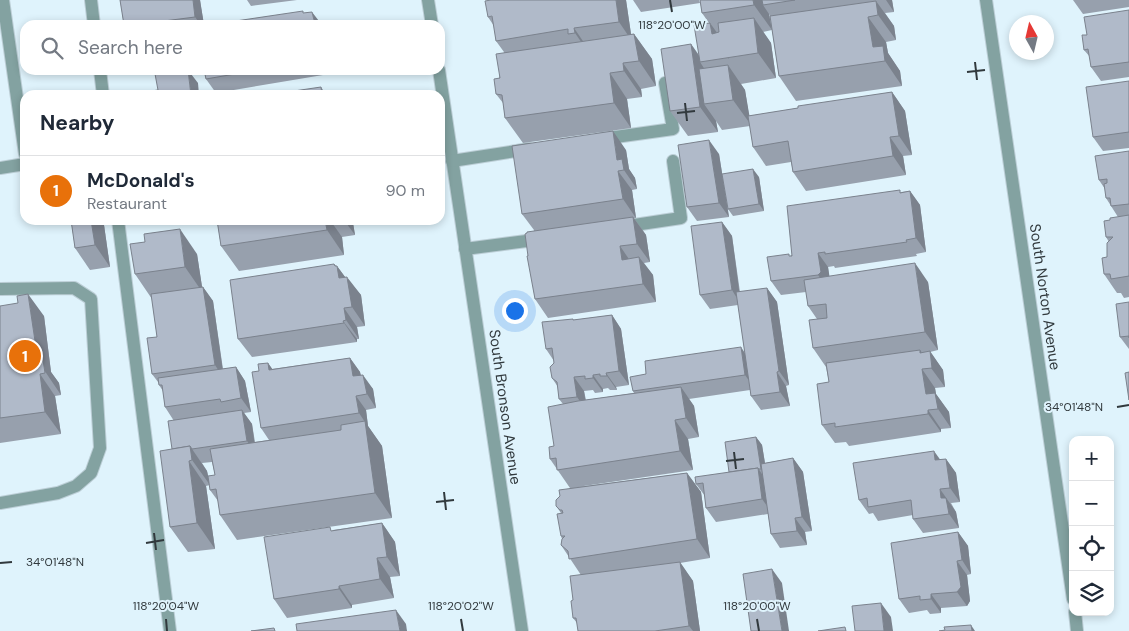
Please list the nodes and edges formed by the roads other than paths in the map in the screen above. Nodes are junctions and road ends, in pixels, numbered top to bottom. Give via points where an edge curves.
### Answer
1 (3, 0) edge
2 (91, 0) edge
3 (428, 0) edge
4 (986, 0) edge
5 (93, 20) edge
6 (431, 20) edge
7 (101, 75) edge
8 (440, 75) edge
9 (665, 83) edge
10 (102, 90) edge
11 (442, 90) edge
12 (445, 112) edge
13 (20, 119) edge
14 (586, 141) edge
15 (538, 148) edge
16 (452, 161) junction
17 (673, 161) dead end
18 (20, 165) edge
19 (0, 168) edge
20 (119, 225) edge
21 (607, 229) edge
22 (551, 237) edge
23 (465, 249) junction
24 (0, 289) edge
25 (0, 503) edge
26 (1069, 571) edge
27 (1075, 616) edge
28 (170, 631) edge
29 (522, 631) edge
30 (1077, 631) edge

1 - 13 street
2 - 5 street
3 - 6 street
4 - 26 street, South Norton Avenue
7 - 10 street
8 - 11 street, South Bronson Avenue
9 - 14 street via 673,129
12 - 16 street, South Bronson Avenue
15 - 16 street
16 - 23 street, South Bronson Avenue
17 - 21 street via 681,218
18 - 19 street
20 - 28 street
22 - 23 street
23 - 29 street, South Bronson Avenue
24 - 25 street via 74,288 91,300 100,448 91,473 76,486 58,493
27 - 30 street

